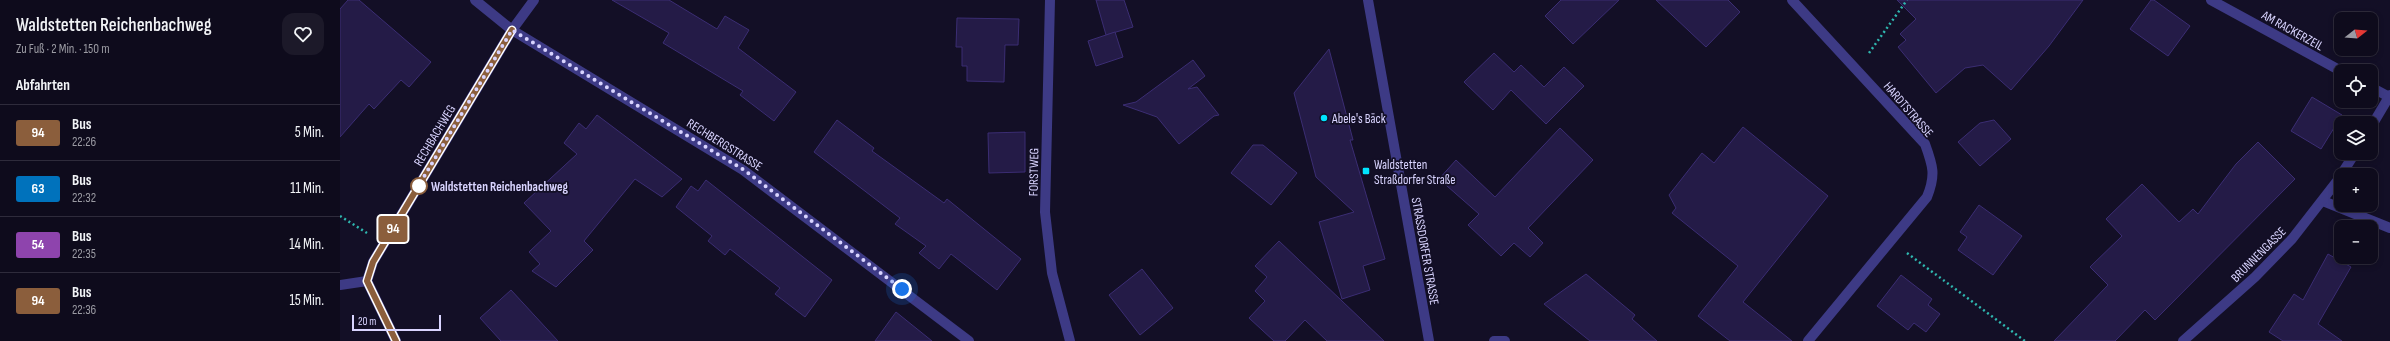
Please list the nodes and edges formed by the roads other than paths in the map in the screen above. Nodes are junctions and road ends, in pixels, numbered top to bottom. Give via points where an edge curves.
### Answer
1 (475, 0) edge
2 (534, 0) edge
3 (1050, 0) edge
4 (1368, 0) edge
5 (1792, 0) edge
6 (2211, 0) edge
7 (512, 30) junction
8 (2334, 67) edge
9 (2378, 90) edge
10 (2389, 96) edge
11 (2377, 116) edge
12 (2334, 185) edge
13 (2323, 201) junction
14 (2390, 228) edge
15 (367, 281) junction
16 (340, 285) edge
17 (396, 341) edge
18 (969, 341) edge
19 (1070, 341) edge
20 (1429, 341) edge
21 (1494, 341) edge
22 (1505, 341) edge
23 (1808, 341) edge
24 (2183, 341) edge

1 - 7 street, RECHBERGSTRASSE
2 - 7 street, RECHBACHWEG
3 - 19 street, FORSTWEG via 1045,212 1052,273
4 - 20 street, STRASSDORFER STRASSE
5 - 23 street, HARDTSTRASSE via 1925,144 1933,166 1932,184 1927,197
6 - 8 street, AM RACKERZEIL
7 - 15 street, RECHBACHWEG via 384,244
7 - 18 street, RECHBERGSTRASSE via 744,170
9 - 10 street
10 - 11 street
12 - 13 street, BRUNNENGASSE
13 - 14 street
13 - 24 street, BRUNNENGASSE via 2292,239 2255,277
15 - 16 street
15 - 17 street
21 - 22 street

